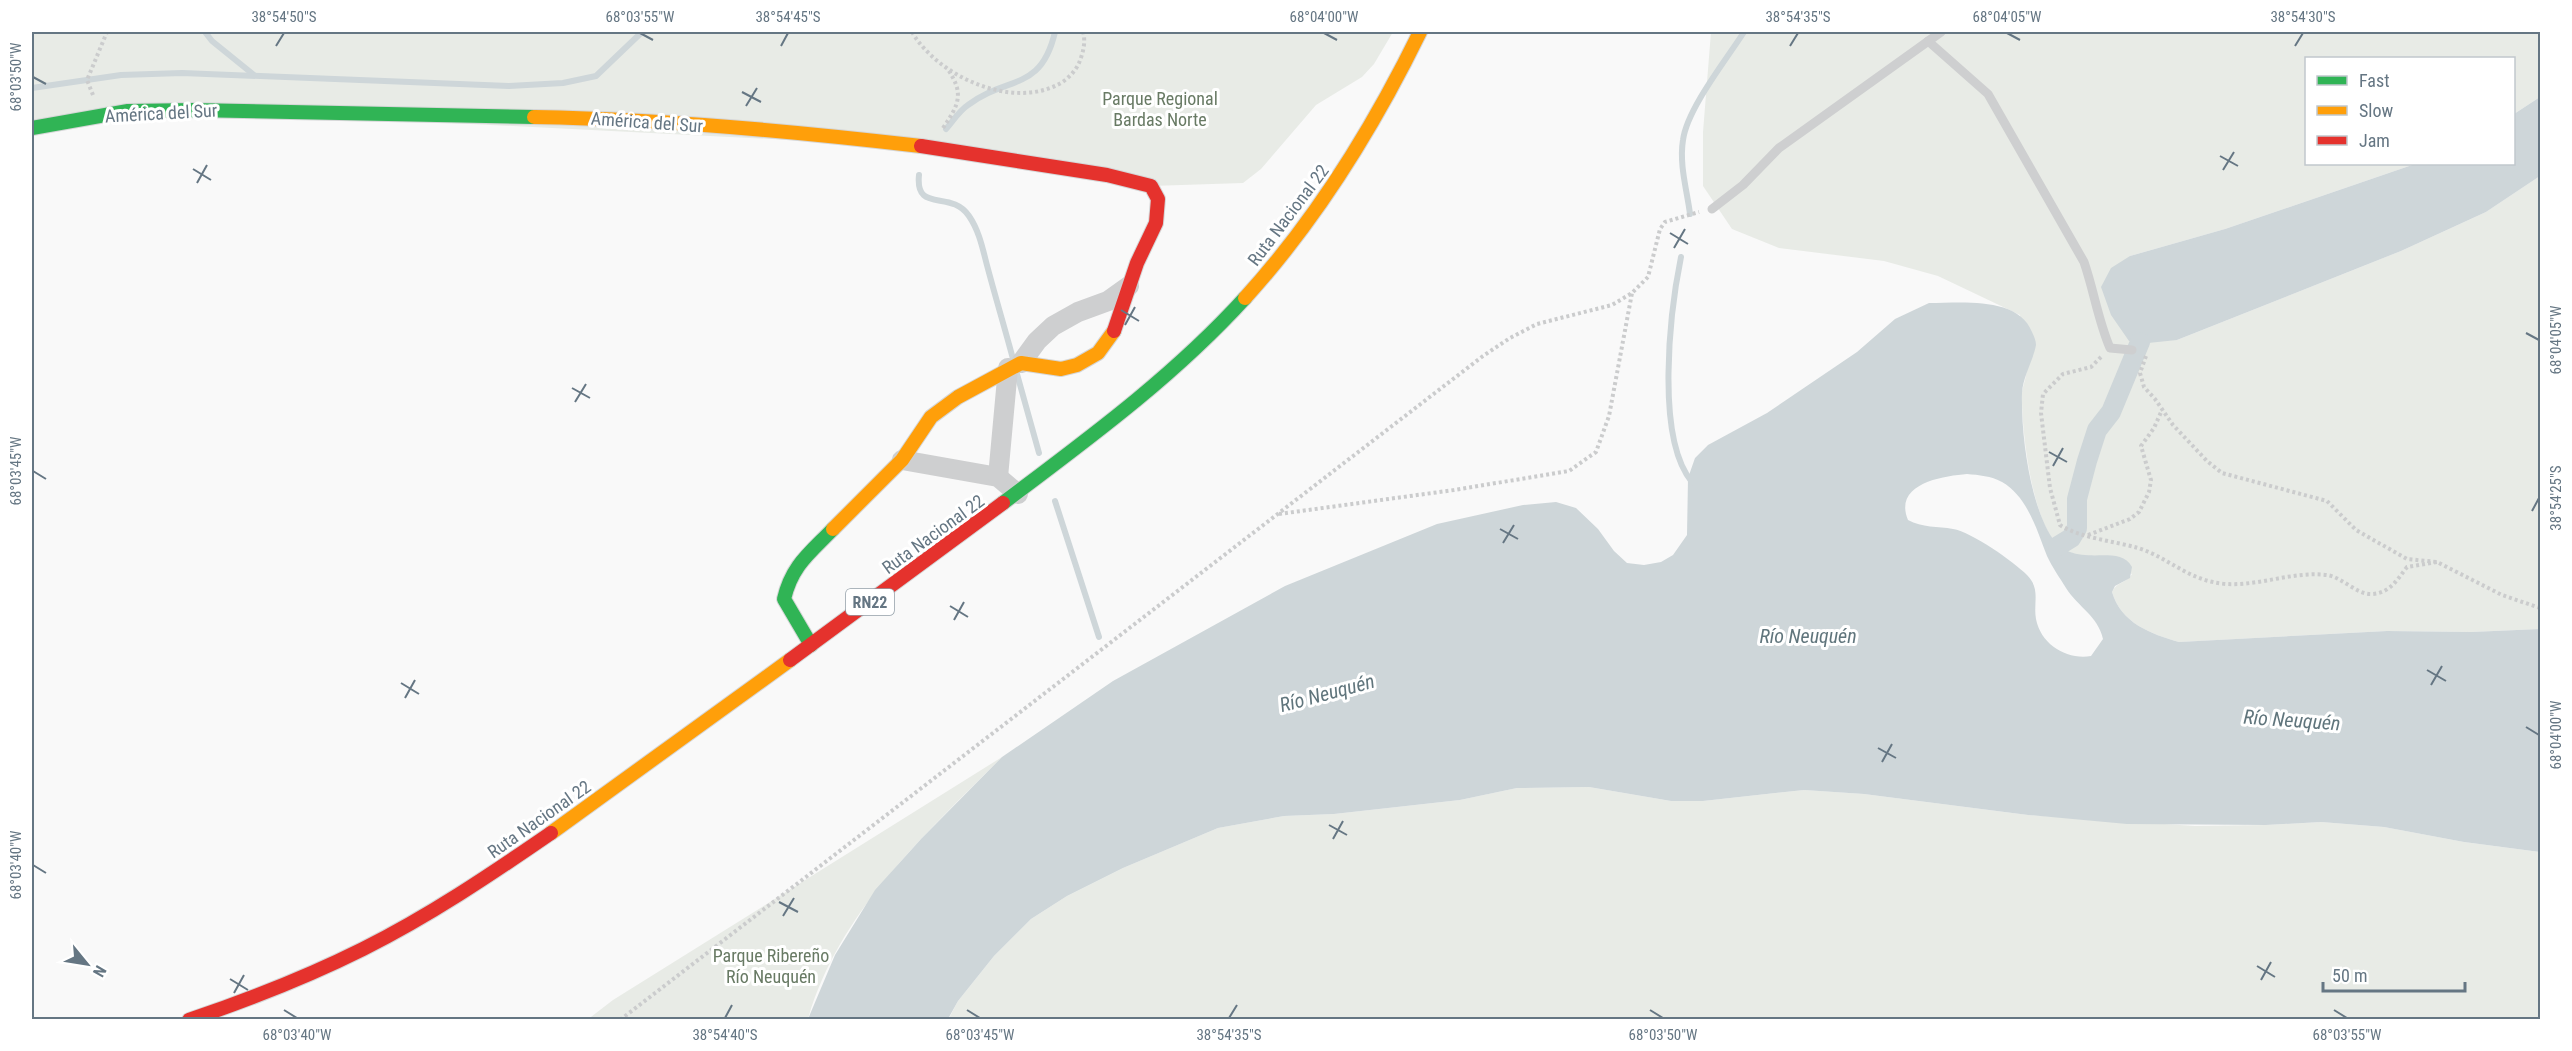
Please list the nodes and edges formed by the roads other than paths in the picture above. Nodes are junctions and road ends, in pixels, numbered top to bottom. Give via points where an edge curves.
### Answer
1 (1420, 32) edge
2 (1941, 32) edge
3 (1928, 41) junction
4 (32, 128) edge
5 (1712, 209) road end
6 (1129, 286) junction
7 (2132, 350) dead end
8 (1015, 366) junction
9 (902, 460) junction
10 (998, 477) junction
11 (1018, 494) junction
12 (811, 645) junction
13 (189, 1020) edge

1 - 11 main road, Ruta Nacional 22 / RN22 via 1345,170 1262,280 1225,321 1142,398
2 - 3 lane
3 - 5 lane via 1779,148 1743,185
3 - 7 lane via 1988,94 2084,262 2110,348
4 - 6 main road, América del Sur via 128,111 591,117 807,133 931,147 1107,175 1151,186 1158,199 1156,223
6 - 8 street via 1108,301 1053,326
6 - 8 main road, América del Sur via 1117,327 1098,353 1061,369
8 - 9 main road via 958,397 931,417
8 - 10 street
9 - 10 street
9 - 12 main road via 817,543 788,582 784,599
10 - 11 street
11 - 12 main road, Ruta Nacional 22 / RN22
12 - 13 main road, Ruta Nacional 22 / RN22 via 566,822 428,914 308,975

